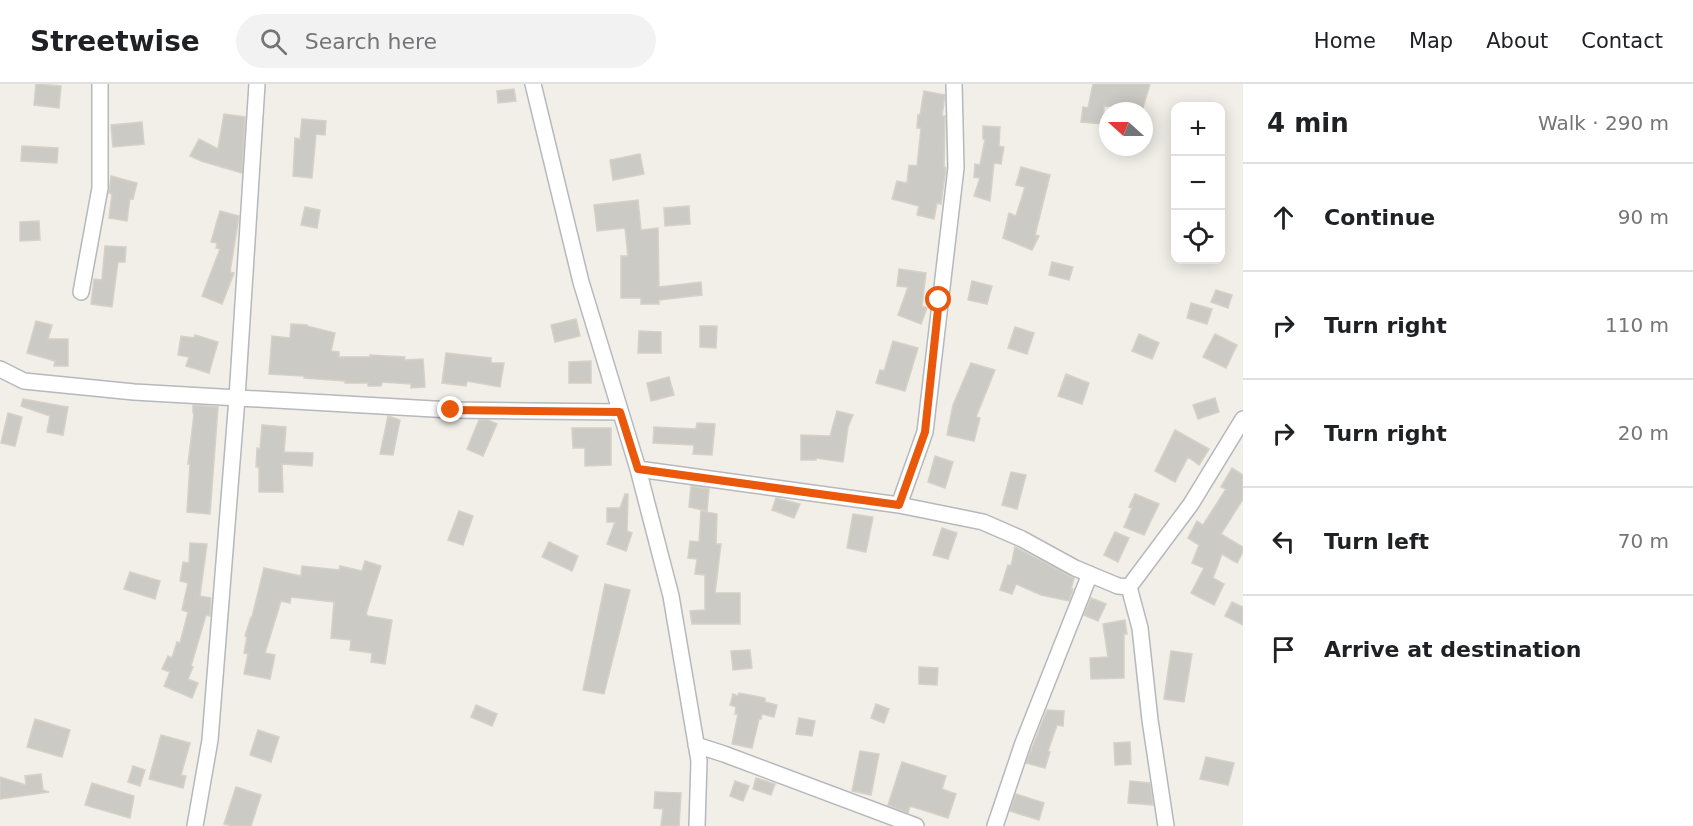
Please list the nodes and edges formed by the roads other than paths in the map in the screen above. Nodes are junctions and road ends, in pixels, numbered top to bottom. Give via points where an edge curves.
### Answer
1 (100, 84) edge
2 (257, 84) edge
3 (533, 84) edge
4 (954, 84) edge
5 (81, 292) dead end
6 (0, 369) edge
7 (237, 398) junction
8 (620, 412) junction
9 (1243, 419) edge
10 (638, 469) junction
11 (899, 505) junction
12 (1090, 574) junction
13 (1129, 587) junction
14 (696, 745) junction
15 (195, 826) edge
16 (697, 826) edge
17 (916, 826) edge
18 (995, 826) edge
19 (1166, 826) edge

1 - 5 street via 100,188
2 - 7 street
3 - 8 street via 581,282
4 - 11 street via 956,168 925,432
6 - 7 street via 24,381 134,393
7 - 8 street via 451,410
7 - 15 street via 210,740
8 - 10 street
9 - 13 street via 1191,504
10 - 11 street
10 - 14 street via 671,596
11 - 12 street via 983,522
12 - 13 street
12 - 18 street via 1023,743
13 - 19 street via 1140,628
14 - 16 street
14 - 17 street

